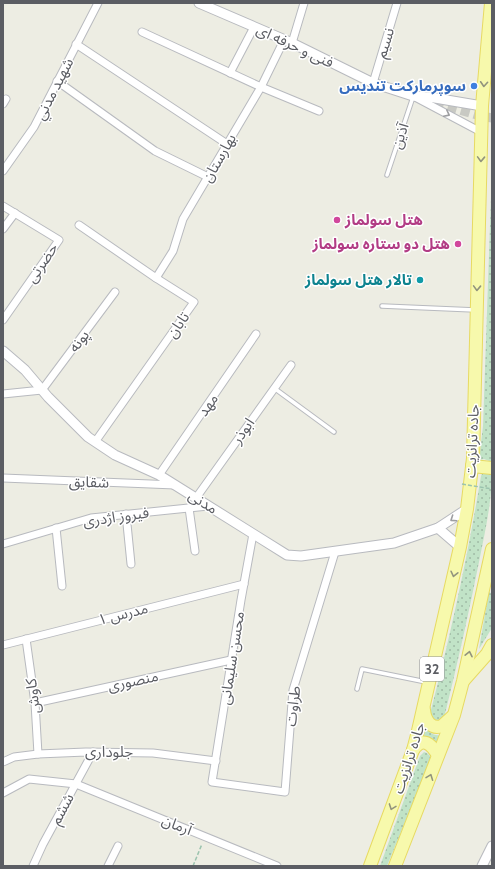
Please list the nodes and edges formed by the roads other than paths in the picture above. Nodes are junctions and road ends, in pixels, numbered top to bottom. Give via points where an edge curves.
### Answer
1 (98, 3) edge
2 (201, 3) edge
3 (304, 3) edge
4 (397, 3) edge
5 (491, 3) edge
6 (254, 26) junction
7 (142, 32) dead end
8 (288, 41) junction
9 (76, 44) junction
10 (230, 73) junction
11 (57, 81) junction
12 (373, 83) junction
13 (261, 87) junction
14 (413, 96) junction
15 (482, 106) junction
16 (319, 111) dead end
17 (482, 132) junction
18 (227, 144) junction
19 (3, 171) edge
20 (387, 175) dead end
21 (208, 177) junction
22 (3, 206) edge
23 (15, 213) junction
24 (79, 225) dead end
25 (3, 229) edge
26 (156, 278) junction
27 (115, 292) dead end
28 (382, 306) dead end
29 (476, 310) junction
30 (3, 320) edge
31 (256, 334) dead end
32 (3, 351) edge
33 (291, 365) dead end
34 (274, 388) junction
35 (42, 390) junction
36 (3, 394) edge
37 (334, 432) dead end
38 (95, 442) junction
39 (472, 466) junction
40 (492, 468) edge
41 (159, 475) junction
42 (3, 478) edge
43 (175, 485) junction
44 (196, 498) junction
45 (208, 506) junction
46 (189, 508) junction
47 (467, 509) junction
48 (126, 514) junction
49 (56, 528) junction
50 (438, 528) junction
51 (253, 534) junction
52 (3, 544) edge
53 (460, 547) junction
54 (492, 549) edge
55 (195, 551) dead end
56 (335, 552) junction
57 (131, 564) dead end
58 (488, 571) junction
59 (492, 583) edge
60 (244, 584) junction
61 (62, 586) dead end
62 (26, 639) junction
63 (3, 645) edge
64 (492, 645) edge
65 (231, 660) junction
66 (463, 681) junction
67 (429, 682) junction
68 (357, 689) dead end
69 (35, 703) junction
70 (424, 709) junction
71 (454, 715) junction
72 (413, 750) junction
73 (93, 752) junction
74 (38, 754) junction
75 (438, 754) junction
76 (216, 761) junction
77 (3, 762) edge
78 (212, 782) joint
79 (76, 784) junction
80 (3, 793) edge
81 (118, 846) dead end
82 (492, 846) edge
83 (33, 866) edge
84 (108, 866) edge
85 (277, 866) edge
86 (370, 866) edge
87 (395, 866) edge
88 (482, 866) edge

1 - 9 street, شهيد مدني
2 - 6 street, فنی و حرفه ای
3 - 8 street, بهارستان
4 - 12 street, نسيم
5 -> 15 main road, جاده ترانزیت / 32
6 - 8 street, فنی و حرفه ای
6 - 10 street
7 - 10 street
8 - 12 street, فنی و حرفه ای
8 - 13 street, بهارستان
9 - 11 street, شهيد مدني
9 - 18 street
10 - 13 street
11 - 19 street, شهيد مدني via 34,127
11 - 21 street via 155,151
12 - 14 street, فنی و حرفه ای
13 - 16 street
13 - 18 street, بهارستان
14 - 15 street, فنی و حرفه ای
14 -> 17 street
14 - 20 lane, آذین
15 - 17 main road, جاده ترانزیت / 32
17 -> 29 main road, جاده ترانزیت / 32
18 - 21 street, بهارستان
21 - 26 street, بهارستان via 183,219 173,251
22 - 23 street, حضرتی
23 - 25 street
23 - 30 street, حضرتی via 59,240
24 - 26 street, تابان
26 - 38 street, تابان via 194,302
27 - 35 street, پونه
28 - 29 lane
29 - 39 main road, جاده ترانزیت / 32
31 - 41 street, مهد
32 - 35 street, مدنی via 25,370
33 - 34 street, ابوذر
34 - 37 lane
34 - 44 street, ابوذر
35 - 36 street
35 - 38 street, مدنی via 88,438
38 - 41 street, مدنی via 115,455
39 - 40 main road
39 - 47 main road, جاده ترانزیت / 32
41 - 43 street, مدنی
42 - 43 street, شقایق
43 - 44 street, مدنی
44 - 45 street, مدنی
45 - 46 street, فیروز اژدری
45 - 51 street, مدنی
46 - 48 street, فیروز اژدری
46 - 55 street
47 -> 50 street, مدنی
47 - 53 main road, جاده ترانزیت / 32
48 - 49 street, فیروز اژدری via 91,518
48 - 57 street
49 - 52 street, فیروز اژدری
49 - 61 street
50 - 53 street
50 - 56 street, مدنی via 394,543
51 - 56 street, مدنی via 287,555
51 - 60 street, محسن سلیمانی
53 -> 67 main road, جاده ترانزیت / 32
54 - 58 main road, جاده ترانزیت / 32
56 - 78 street, طراوت via 292,690 285,792
58 - 59 main road
66 -> 58 main road, جاده ترانزیت / 32
60 - 62 street, مدرس ۱
60 - 65 street, محسن سلیمانی
62 - 63 street, مدرس ۱
62 - 69 street, کاوش
64 - 66 main road
65 - 69 street, منصوری
65 - 76 street, محسن سلیمانی
66 - 71 main road, جاده ترانزیت / 32
67 - 68 lane via 362,669
67 - 70 main road, جاده ترانزیت / 32
69 - 74 street, کاوش
70 - 71 main road via 424,718 438,728
70 - 72 main road, جاده ترانزیت / 32
71 - 75 main road, جاده ترانزیت / 32
72 - 75 main road via 422,742 432,745
72 -> 86 main road, جاده ترانزیت / 32
73 - 74 street, جلوداری
73 - 76 street, جلوداری via 153,753
73 - 79 street, ششم
74 - 77 street, جلوداری via 14,757
87 -> 75 main road, جاده ترانزیت / 32
76 - 78 street, محسن سلیمانی
79 - 80 street, آرمان via 29,779
79 - 83 street, ششم
79 - 85 street, آرمان
81 - 84 street
82 - 88 street

